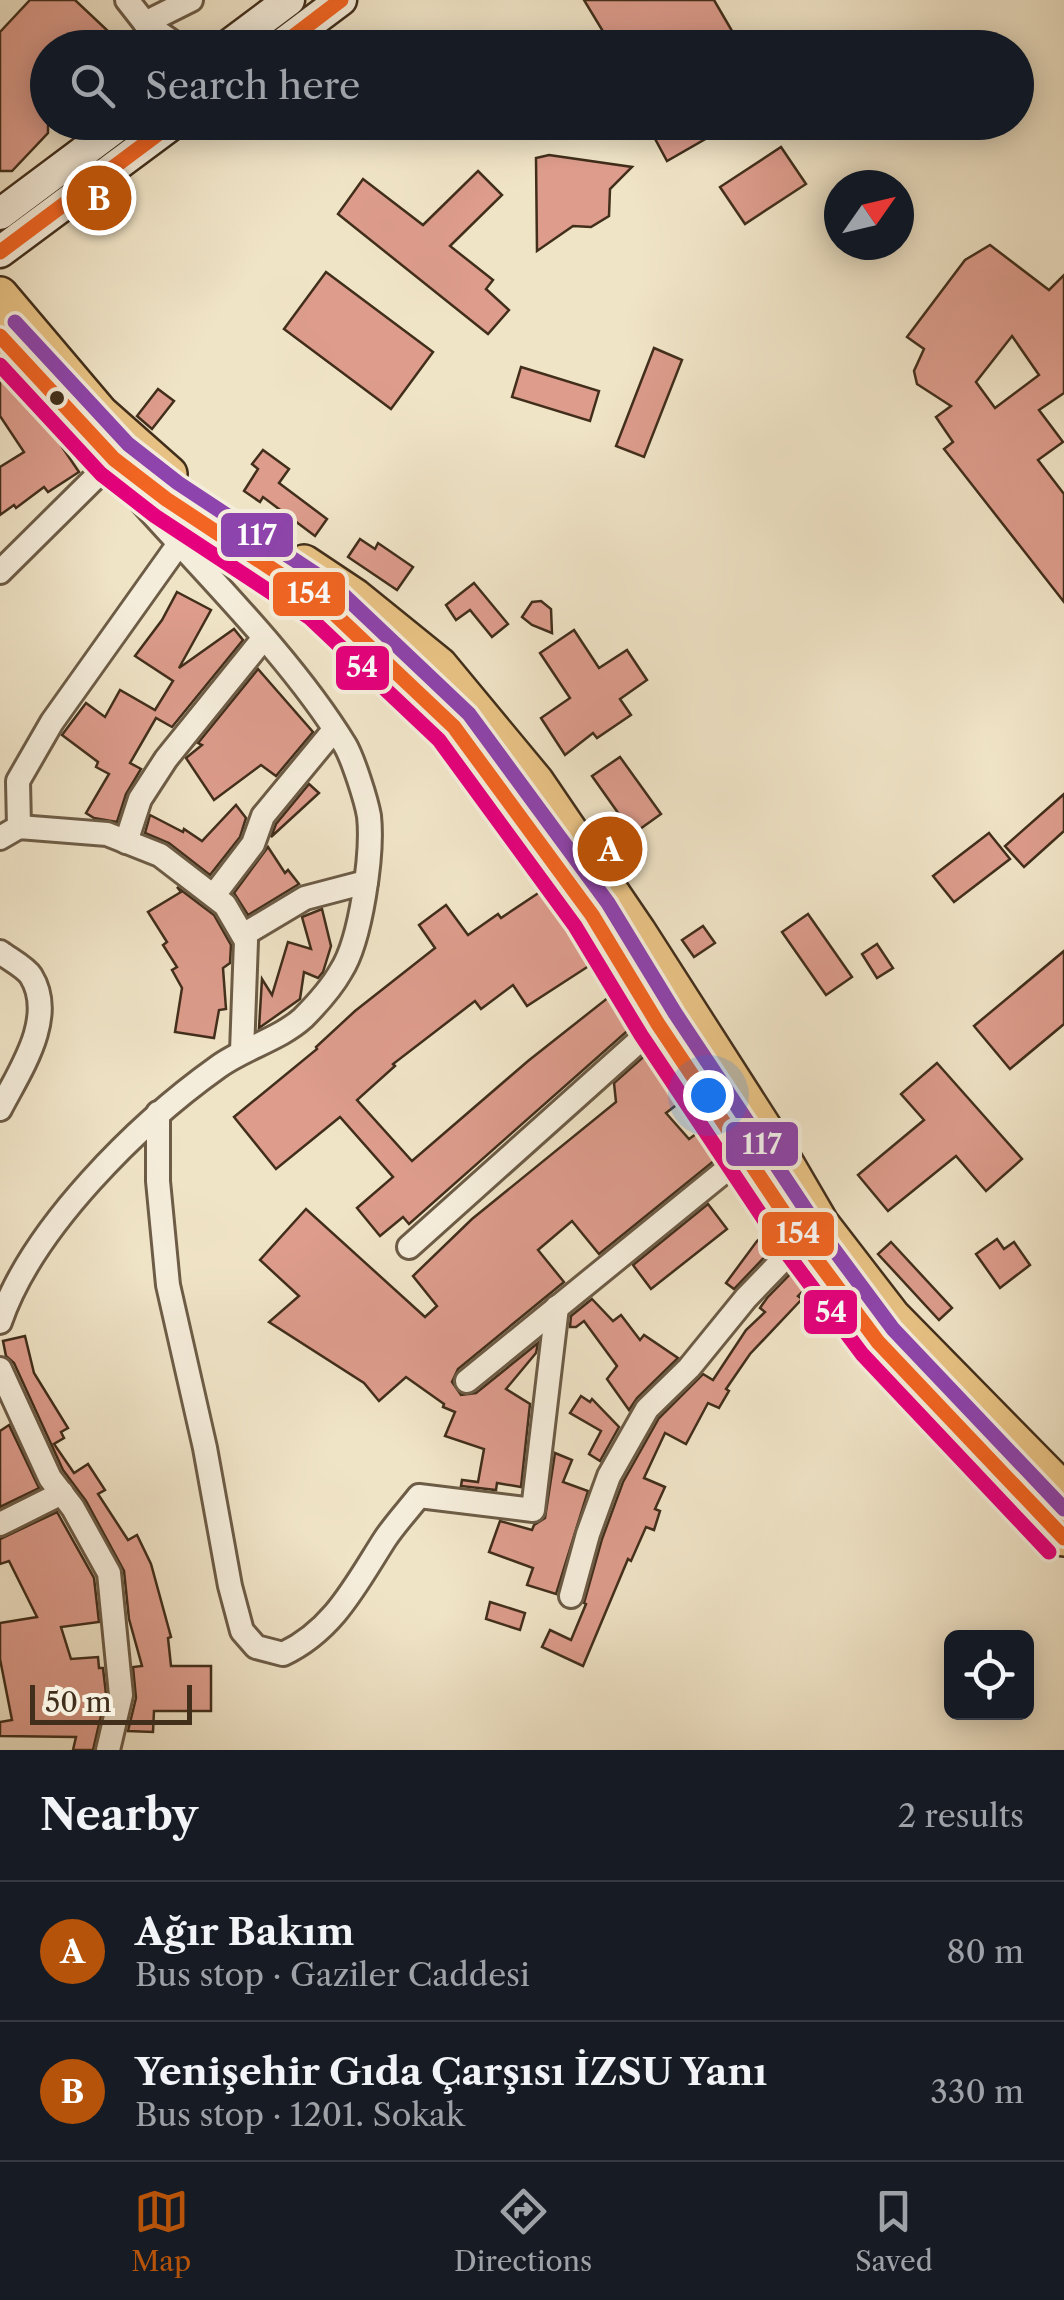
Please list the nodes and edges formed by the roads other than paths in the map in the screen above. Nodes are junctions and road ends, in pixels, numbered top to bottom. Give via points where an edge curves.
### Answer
1 (126, 0) edge
2 (190, 0) edge
3 (288, 0) edge
4 (341, 0) edge
5 (145, 23) junction
6 (147, 30) edge
7 (155, 30) edge
8 (249, 30) edge
9 (301, 30) edge
10 (99, 140) edge
11 (151, 140) edge
12 (0, 214) edge
13 (0, 252) edge
14 (0, 295) edge
15 (0, 336) edge
16 (111, 462) junction
17 (178, 545) junction
18 (0, 572) edge
19 (263, 639) junction
20 (334, 730) junction
21 (10, 832) edge
22 (126, 842) junction
23 (366, 882) junction
24 (214, 895) junction
25 (243, 935) junction
26 (0, 952) edge
27 (658, 1024) junction
28 (242, 1052) junction
29 (0, 1109) edge
30 (158, 1113) junction
31 (747, 1153) junction
32 (802, 1240) junction
33 (409, 1247) dead end
34 (557, 1308) junction
35 (0, 1322) edge
36 (0, 1369) edge
37 (467, 1381) dead end
38 (1064, 1491) edge
39 (62, 1494) junction
40 (0, 1524) edge
41 (1064, 1538) edge
42 (571, 1596) dead end
43 (108, 1750) edge

1 - 5 street
2 - 5 street
3 - 8 main road
4 - 9 main road
5 - 6 street
5 - 7 street
10 - 12 main road
11 - 13 main road
14 - 38 main road via 100,413 164,471 355,597 439,665 536,782 821,1224 892,1316
15 - 16 main road
16 - 17 street
16 - 18 street
16 - 27 main road via 322,602 454,727 592,915
17 - 19 street
17 - 21 street via 52,722 18,781
19 - 20 street
19 - 22 street via 166,759 140,799
20 - 23 street via 369,816
20 - 24 street via 263,816 253,844
21 - 22 street via 107,834
22 - 24 street via 160,855
23 - 25 street via 305,898
23 - 28 street via 341,972 301,1020
24 - 25 street
25 - 28 street
26 - 29 street via 31,976 42,1014
27 - 31 main road
27 - 33 street
28 - 30 street
30 - 34 street via 168,1285 230,1586 242,1630 256,1647 283,1654 341,1609 419,1496 534,1510
30 - 35 street via 64,1214 20,1274
31 - 32 main road
31 - 34 street
32 - 41 main road via 878,1342
32 - 42 street via 627,1439
34 - 37 street
36 - 39 street
39 - 40 street
39 - 43 street via 109,1573 121,1695

